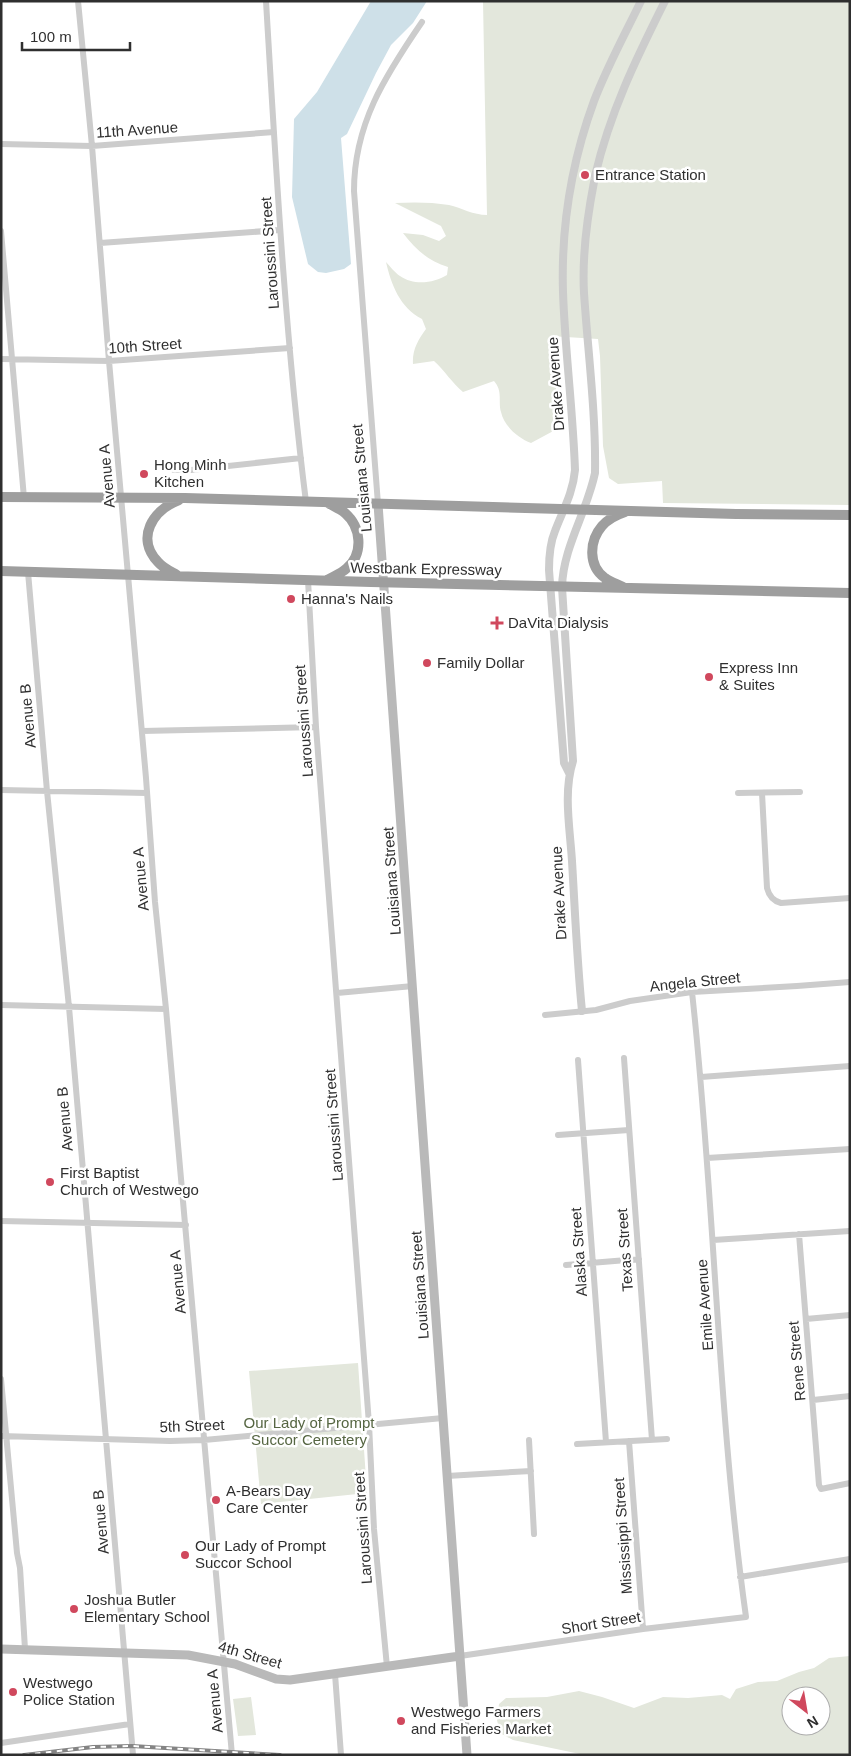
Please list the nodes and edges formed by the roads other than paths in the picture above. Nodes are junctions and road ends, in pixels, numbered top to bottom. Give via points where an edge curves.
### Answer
1 (78, 1) edge
2 (266, 1) edge
3 (641, 1) edge
4 (665, 1) edge
5 (422, 22) dead end
6 (274, 132) junction
7 (1, 144) edge
8 (92, 146) junction
9 (280, 230) junction
10 (1, 231) edge
11 (100, 243) junction
12 (290, 348) junction
13 (1, 359) edge
14 (12, 360) junction
15 (109, 361) junction
16 (301, 458) junction
17 (174, 470) dead end
18 (1, 497) edge
19 (24, 498) junction
20 (122, 498) junction
21 (185, 498) junction
22 (306, 502) junction
23 (326, 502) junction
24 (378, 504) junction
25 (565, 509) junction
26 (585, 509) junction
27 (628, 510) junction
28 (850, 516) edge
29 (1, 571) edge
30 (28, 572) junction
31 (129, 575) junction
32 (180, 577) junction
33 (308, 580) junction
34 (324, 581) junction
35 (384, 583) junction
36 (550, 587) junction
37 (562, 587) junction
38 (627, 589) junction
39 (850, 593) edge
40 (316, 727) junction
41 (142, 731) junction
42 (569, 773) junction
43 (1, 790) edge
44 (47, 791) junction
45 (800, 792) dead end
46 (147, 793) junction
47 (738, 793) dead end
48 (762, 793) junction
49 (850, 898) edge
50 (850, 982) edge
51 (413, 986) junction
52 (692, 992) junction
53 (336, 994) junction
54 (1, 1005) edge
55 (69, 1007) junction
56 (166, 1009) junction
57 (582, 1011) junction
58 (544, 1015) dead end
59 (624, 1058) dead end
60 (578, 1060) dead end
61 (850, 1066) edge
62 (701, 1077) junction
63 (629, 1130) junction
64 (584, 1134) junction
65 (558, 1135) dead end
66 (850, 1149) edge
67 (708, 1158) junction
68 (1, 1221) edge
69 (87, 1223) junction
70 (186, 1225) junction
71 (850, 1231) edge
72 (799, 1234) junction
73 (713, 1240) junction
74 (639, 1259) junction
75 (592, 1263) junction
76 (566, 1265) dead end
77 (850, 1315) edge
78 (806, 1319) junction
79 (1, 1379) edge
80 (850, 1396) edge
81 (813, 1400) junction
82 (443, 1418) junction
83 (369, 1424) junction
84 (4, 1436) edge
85 (106, 1439) junction
86 (667, 1439) dead end
87 (204, 1440) junction
88 (529, 1440) dead end
89 (652, 1440) junction
90 (629, 1441) junction
91 (606, 1442) junction
92 (577, 1444) dead end
93 (531, 1471) junction
94 (447, 1476) junction
95 (850, 1483) edge
96 (534, 1534) dead end
97 (850, 1559) edge
98 (740, 1577) junction
99 (746, 1617) joint
100 (643, 1629) junction
101 (1, 1649) edge
102 (24, 1650) junction
103 (124, 1652) junction
104 (460, 1656) junction
105 (224, 1661) junction
106 (386, 1667) junction
107 (335, 1674) junction
108 (130, 1724) junction
109 (1, 1743) edge
110 (133, 1755) edge
111 (232, 1755) edge
112 (341, 1755) edge
113 (467, 1755) edge

1 - 8 street, Avenue A
2 - 6 street, Laroussini Street
3 - 25 street, Drake Avenue via 594,100 573,176 567,212 563,290 575,470 574,484
4 - 26 street, Drake Avenue via 618,102 594,179 590,204 584,291 595,473
5 - 24 street, Louisiana Street via 395,61 373,102 360,139 354,171
6 - 8 street, 11th Avenue
6 - 9 street, Laroussini Street
7 - 8 street, 11th Avenue
8 - 11 street, Avenue A
9 - 11 street
9 - 12 street, Laroussini Street
10 - 14 street
11 - 15 street, Avenue A
12 - 15 street, 10th Street
12 - 16 street, Laroussini Street
13 - 14 street, 10th Street
14 - 15 street, 10th Street
14 - 19 street
15 - 20 street, Avenue A
16 - 17 street
16 - 22 street, Laroussini Street
18 - 19 highway
19 - 20 highway
20 - 21 highway
20 - 31 street, Avenue A
21 - 22 highway
21 - 32 highway via 160,511 153,519 148,536 152,555
22 - 23 highway
23 - 24 highway
23 - 34 highway via 350,519 359,542 358,551 348,567
24 - 25 highway
24 - 35 main road, Louisiana Street
25 - 26 highway
25 - 36 street, Drake Avenue via 549,557
26 - 27 highway
26 - 37 street, Drake Avenue via 565,562
27 - 28 highway
27 - 38 highway via 602,525 592,544 598,570 605,578
29 - 30 highway, Westbank Expressway
30 - 31 highway, Westbank Expressway
30 - 44 street, Avenue B
31 - 32 highway, Westbank Expressway
31 - 41 street, Avenue A
32 - 33 highway, Westbank Expressway
33 - 34 highway, Westbank Expressway
33 - 40 street, Laroussini Street
34 - 35 highway, Westbank Expressway
35 - 36 highway, Westbank Expressway
35 - 51 main road, Louisiana Street
36 - 37 highway, Westbank Expressway
36 - 42 street, Drake Avenue via 564,763
37 - 38 highway, Westbank Expressway
37 - 42 street, Drake Avenue via 573,762
38 - 39 highway, Westbank Expressway
40 - 41 street
40 - 53 street, Laroussini Street
41 - 46 street, Avenue A
42 - 57 street, Drake Avenue via 568,804
43 - 44 street
44 - 46 street
44 - 55 street, Avenue B
45 - 48 street
46 - 56 street, Avenue A
47 - 48 street
48 - 49 street via 767,888 773,900 781,903
50 - 52 street, Angela Street
51 - 53 street
51 - 82 main road, Louisiana Street
52 - 57 street, Angela Street
52 - 62 street, Emile Avenue
53 - 83 street, Laroussini Street
54 - 55 street
55 - 56 street
55 - 69 street, Avenue B
56 - 70 street, Avenue A
57 - 58 street, Angela Street
59 - 63 street, Texas Street
60 - 64 street, Alaska Street
61 - 62 street
62 - 67 street, Emile Avenue
63 - 64 street
63 - 74 street, Texas Street
64 - 65 street
64 - 75 street, Alaska Street
66 - 67 street
67 - 73 street, Emile Avenue
68 - 69 street
69 - 70 street
69 - 85 street, Avenue B
70 - 87 street, Avenue A
71 - 72 street
72 - 73 street
72 - 78 street, Rene Street
73 - 98 street, Emile Avenue via 726,1434
74 - 75 street
74 - 89 street, Texas Street
75 - 76 street
75 - 91 street, Alaska Street
77 - 78 street
78 - 81 street, Rene Street
79 - 84 street
80 - 81 street
81 - 95 street, Rene Street via 819,1485 821,1488
82 - 83 street, 5th Street
82 - 94 main road, Louisiana Street
83 - 87 street, 5th Street
83 - 106 street, Laroussini Street
84 - 85 street, 5th Street
84 - 102 street via 20,1568
85 - 87 street, 5th Street
85 - 103 street, Avenue B
86 - 89 street
87 - 105 street, Avenue A
88 - 93 street
89 - 90 street
90 - 91 street
90 - 100 street, Mississippi Street
91 - 92 street
93 - 94 street
93 - 96 street
94 - 104 main road, Louisiana Street
97 - 98 street
98 - 99 street, Emile Avenue
99 - 100 street, Short Street
100 - 104 street, Short Street
101 - 102 main road, 4th Street
102 - 103 main road, 4th Street
103 - 105 main road, 4th Street via 188,1655
103 - 108 street, Avenue B
104 - 106 main road, 4th Street
104 - 113 main road, Louisiana Street
105 - 107 main road, 4th Street via 276,1679
105 - 111 street, Avenue A
106 - 107 main road, 4th Street
107 - 112 street
108 - 109 street
108 - 110 street, Avenue B

